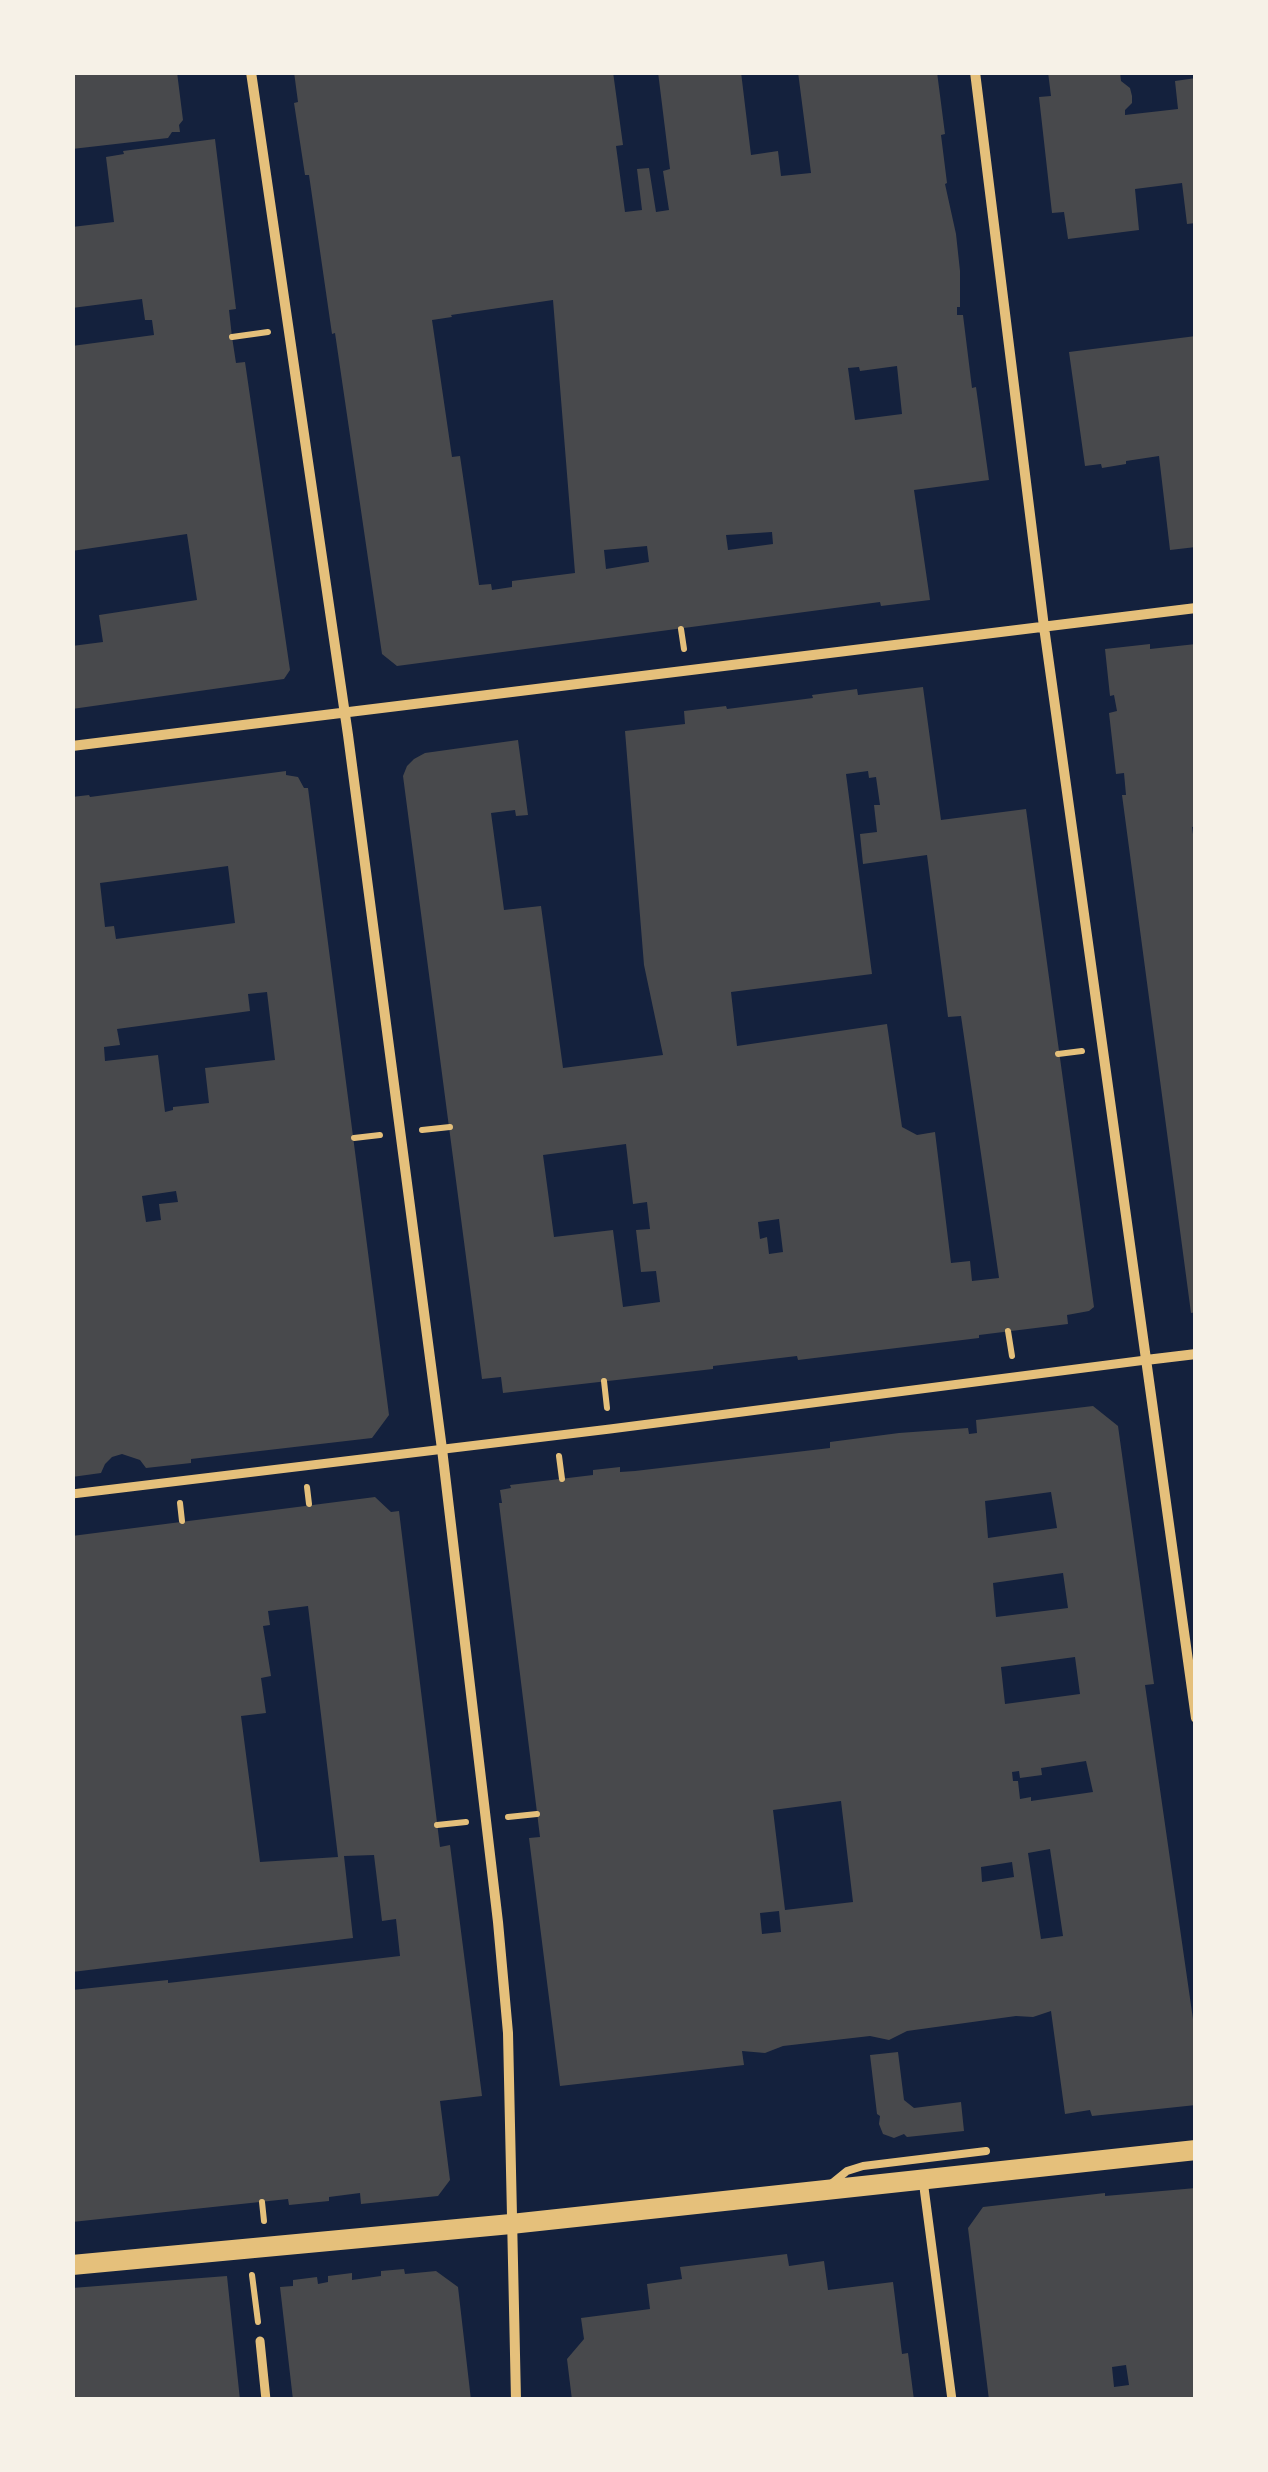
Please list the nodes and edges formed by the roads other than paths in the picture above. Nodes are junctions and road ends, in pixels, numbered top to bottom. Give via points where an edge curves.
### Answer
1 (252, 72) edge
2 (975, 72) edge
3 (1196, 608) edge
4 (1044, 627) junction
5 (344, 711) junction
6 (72, 746) edge
7 (1196, 1354) edge
8 (1146, 1360) junction
9 (442, 1450) junction
10 (72, 1494) edge
11 (1196, 1718) edge
12 (1196, 2150) edge
13 (986, 2151) dead end
14 (923, 2180) junction
15 (824, 2191) junction
16 (511, 2224) junction
17 (72, 2265) edge
18 (260, 2340) dead end
19 (266, 2400) edge
20 (516, 2400) edge
21 (952, 2400) edge

1 - 5 street
2 - 4 street
3 - 4 street
4 - 5 street
4 - 8 street
5 - 6 street
5 - 9 street
7 - 8 street
8 - 9 street
8 - 11 street
9 - 10 street
9 - 16 street via 508,2033
12 - 14 main road
13 - 15 lane via 863,2166
14 - 15 main road
14 - 21 street
15 - 16 main road
16 - 17 main road
16 - 20 street
18 - 19 street

